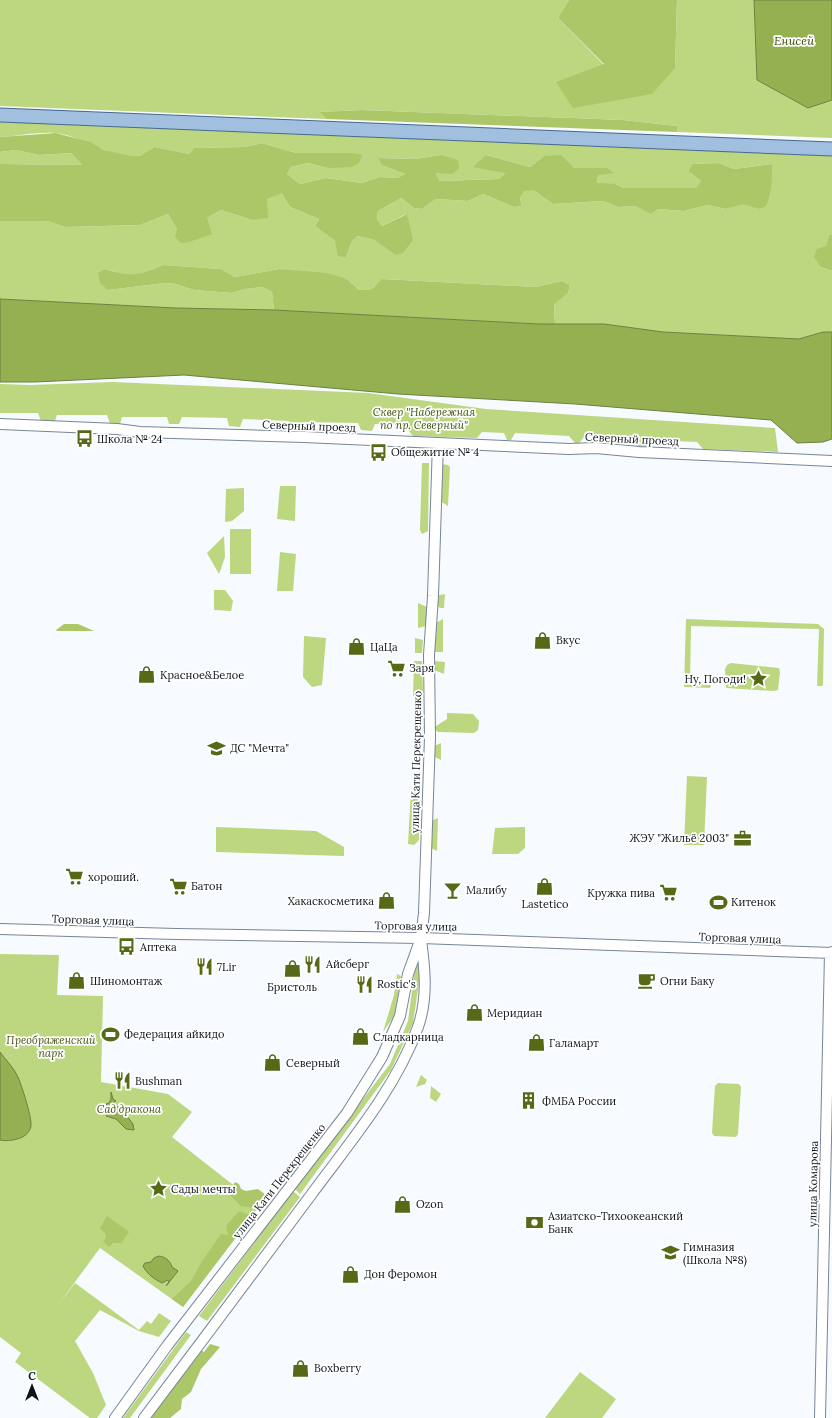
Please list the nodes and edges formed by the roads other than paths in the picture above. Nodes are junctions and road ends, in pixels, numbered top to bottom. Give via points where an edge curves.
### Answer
1 (0, 115) edge
2 (832, 150) edge
3 (0, 424) edge
4 (438, 442) junction
5 (832, 461) edge
6 (0, 929) edge
7 (421, 938) junction
8 (831, 953) edge
9 (115, 1418) edge
10 (144, 1418) edge
11 (820, 1418) edge

1 - 2 main road
3 - 4 street, Северный проезд via 140,432
4 - 5 street, Северный проезд
4 - 7 street, улица Кати Перекрещенко via 429,655 430,737 424,913
6 - 7 street, Торговая улица
7 - 8 street, Торговая улица
7 - 9 street, улица Кати Перекрещенко via 408,974 400,1016 382,1057 347,1113 167,1346
7 - 10 street, улица Кати Перекрещенко via 426,974 423,1003 418,1026 396,1076 336,1162
8 - 11 street, улица Комарова

